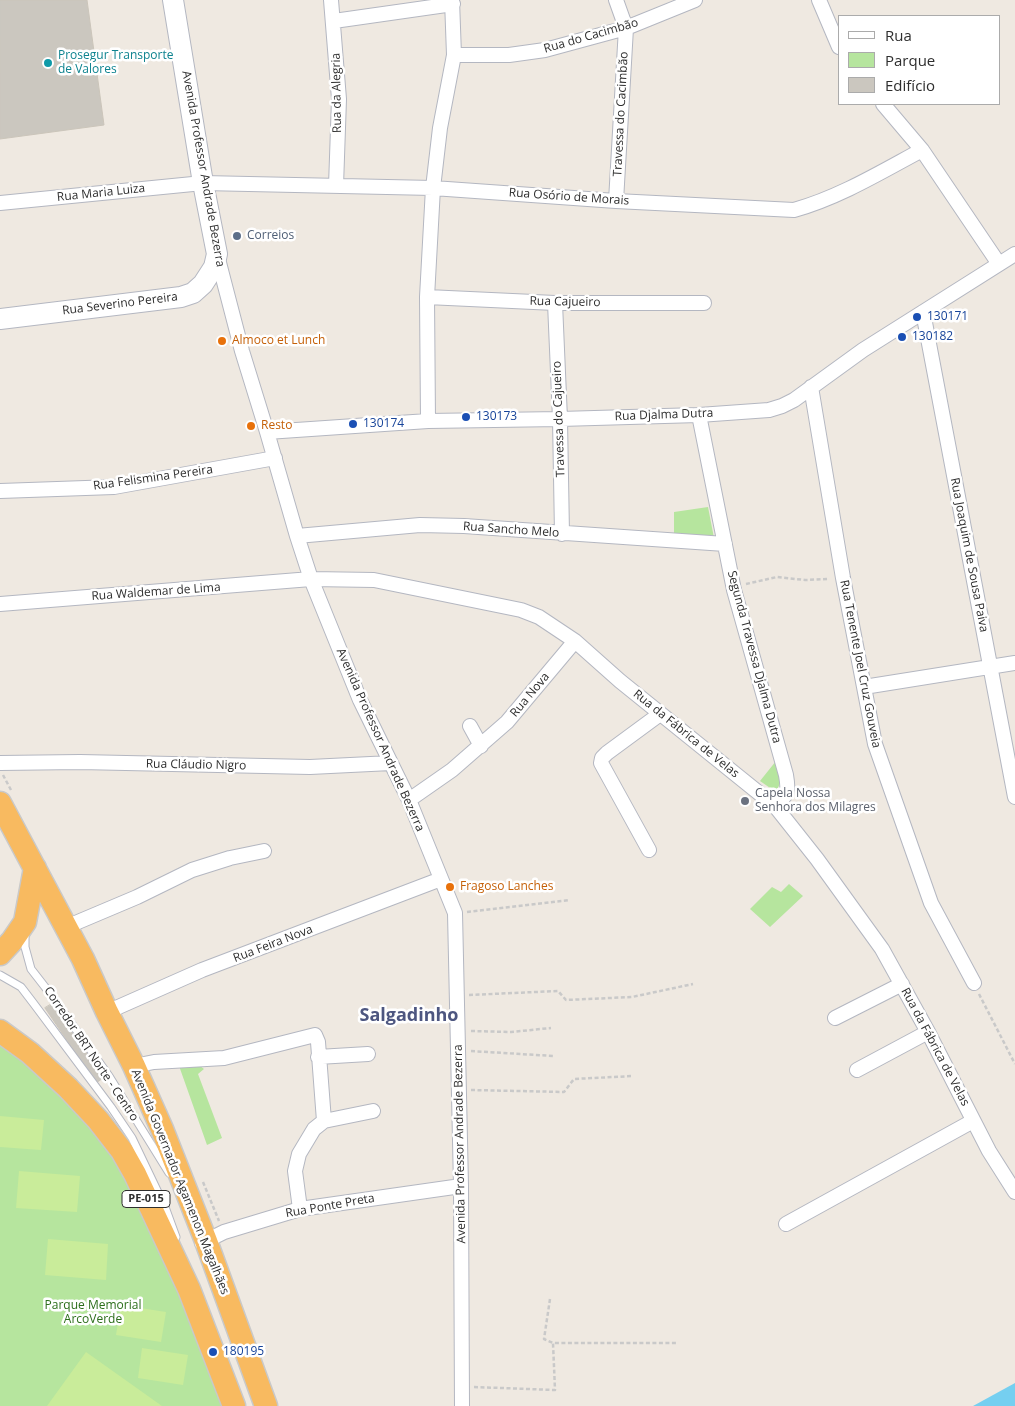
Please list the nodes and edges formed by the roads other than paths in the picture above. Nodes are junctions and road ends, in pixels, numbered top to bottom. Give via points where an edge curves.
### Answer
1 (173, 0) edge
2 (331, 0) edge
3 (616, 0) edge
4 (695, 0) edge
5 (819, 0) edge
6 (453, 2) edge
7 (334, 21) junction
8 (626, 28) junction
9 (838, 45) edge
10 (454, 55) junction
11 (884, 105) edge
12 (922, 150) junction
13 (202, 183) junction
14 (336, 186) junction
15 (433, 188) junction
16 (616, 201) junction
17 (0, 203) edge
18 (217, 254) junction
19 (1015, 254) edge
20 (999, 264) junction
21 (427, 297) junction
22 (554, 303) junction
23 (704, 303) dead end
24 (923, 312) junction
25 (0, 319) edge
26 (811, 387) junction
27 (699, 415) junction
28 (560, 419) junction
29 (428, 421) junction
30 (267, 432) junction
31 (275, 458) junction
32 (0, 491) edge
33 (562, 534) junction
34 (297, 536) junction
35 (725, 544) junction
36 (311, 580) junction
37 (0, 604) edge
38 (575, 641) junction
39 (1015, 663) edge
40 (990, 667) junction
41 (864, 687) junction
42 (660, 714) junction
43 (470, 726) dead end
44 (481, 746) junction
45 (0, 763) edge
46 (391, 763) junction
47 (1015, 797) edge
48 (409, 800) junction
49 (0, 803) edge
50 (775, 806) junction
51 (649, 850) dead end
52 (264, 851) dead end
53 (35, 868) junction
54 (442, 879) junction
55 (25, 922) junction
56 (66, 927) junction
57 (0, 954) edge
58 (0, 975) edge
59 (974, 983) road end
60 (902, 984) junction
61 (107, 1012) junction
62 (835, 1018) dead end
63 (0, 1031) edge
64 (928, 1032) junction
65 (368, 1054) dead end
66 (318, 1057) junction
67 (134, 1066) junction
68 (857, 1070) dead end
69 (373, 1111) dead end
70 (324, 1121) junction
71 (973, 1121) junction
72 (172, 1179) dead end
73 (461, 1186) junction
74 (177, 1187) dead end
75 (1015, 1192) edge
76 (300, 1209) junction
77 (786, 1224) dead end
78 (204, 1242) junction
79 (179, 1244) dead end
80 (186, 1262) dead end
81 (234, 1406) edge
82 (240, 1406) edge
83 (259, 1406) edge
84 (266, 1406) edge
85 (462, 1406) edge

1 - 13 main road, Avenida Professor Andrade Bezerra
2 - 7 street, Rua da Alegria
3 - 8 street
4 - 8 street, Rua do Cacimbão
5 - 9 street
6 - 7 street
6 - 10 street
7 - 14 street, Rua da Alegria via 340,99
8 - 10 street, Rua do Cacimbão via 545,50
8 - 16 street, Travessa do Cacimbão
10 - 15 street
11 - 12 street
12 - 16 street, Rua Osório de Morais via 837,195 794,210
12 - 20 street
13 - 14 street, Rua Osório de Morais
13 - 17 street, Rua Maria Luiza
13 - 18 main road, Avenida Professor Andrade Bezerra
14 - 15 street, Rua Osório de Morais
15 - 16 street, Rua Osório de Morais
15 - 21 street
18 - 25 main road, Rua Severino Pereira via 214,267 203,284 193,293 181,297
18 - 30 street, Avenida Professor Andrade Bezerra
19 - 20 street, Rua Djalma Dutra
20 - 24 street, Rua Djalma Dutra
21 - 22 street, Rua Cajueiro
21 - 29 street
22 - 23 street, Rua Cajueiro
22 - 28 street, Travessa do Cajueiro
24 - 26 street, Rua Djalma Dutra
24 - 40 street, Rua Joaquim de Sousa Paiva
26 - 27 street, Rua Djalma Dutra via 794,400 769,410
26 - 41 street, Rua Tenente Joel Cruz Gouveia
27 - 28 street, Rua Djalma Dutra
27 - 35 street, Segunda Travessa Djalma Dutra
28 - 29 street, Rua Djalma Dutra
28 - 33 street, Travessa do Cajueiro
29 - 30 street, Rua Djalma Dutra
30 - 31 street, Avenida Professor Andrade Bezerra
31 - 32 street, Rua Felismina Pereira via 114,487
31 - 34 street, Avenida Professor Andrade Bezerra
33 - 34 street, Rua Sancho Melo via 420,525
33 - 35 street, Rua Sancho Melo
34 - 36 street, Avenida Professor Andrade Bezerra
35 - 50 street, Segunda Travessa Djalma Dutra via 734,590 786,775 787,794
36 - 37 street, Rua Waldemar de Lima
36 - 38 street, Rua da Fábrica de Velas via 374,580 521,610 539,617
36 - 46 street, Avenida Professor Andrade Bezerra via 360,700
38 - 42 street, Rua da Fábrica de Velas
38 - 44 street, Rua Nova via 507,722
39 - 40 street
40 - 41 street
40 - 47 street, Rua Joaquim de Sousa Paiva
41 - 59 street, Rua Tenente Joel Cruz Gouveia via 875,744 928,894
42 - 50 street, Rua da Fábrica de Velas
42 - 51 street via 607,753 601,763
43 - 44 street
44 - 48 street, Rua Nova
45 - 46 street, Rua Cláudio Nigro via 310,768
46 - 48 street, Avenida Professor Andrade Bezerra
48 - 54 street, Avenida Professor Andrade Bezerra
49 - 53 highway, Avenida Governador Agamenon Magalhães / PE-015
50 - 60 street, Rua da Fábrica de Velas via 882,949
52 - 56 street via 192,870
53 - 55 highway
53 - 56 highway, Avenida Governador Agamenon Magalhães / PE-015
54 - 61 street, Rua Feira Nova via 202,970
54 - 73 street, Avenida Professor Andrade Bezerra via 455,913
55 - 57 highway
55 - 72 lane, Corredor BRT Norte - Centro via 25,947 31,969 109,1076
56 - 61 highway, Avenida Governador Agamenon Magalhães / PE-015
58 - 79 lane, Corredor BRT Norte - Centro via 20,987 112,1107 132,1138
60 - 62 street
60 - 64 street, Rua da Fábrica de Velas
61 - 67 highway, Avenida Governador Agamenon Magalhães / PE-015
63 - 81 highway, PE-015 via 68,1088 122,1151 189,1289
64 - 68 street
64 - 71 street, Rua da Fábrica de Velas
65 - 66 street
66 - 67 street via 318,1042 313,1034 224,1058
66 - 70 street
67 - 78 highway, Avenida Governador Agamenon Magalhães / PE-015
69 - 70 street
70 - 76 street via 304,1143 295,1171
71 - 75 street, Rua da Fábrica de Velas
71 - 77 street
73 - 76 street, Rua Ponte Preta
73 - 85 street, Avenida Professor Andrade Bezerra
74 - 78 lane
76 - 78 street, Rua Ponte Preta via 241,1226
78 - 83 lane
78 - 84 highway, Avenida Governador Agamenon Magalhães / PE-015
80 - 82 lane

